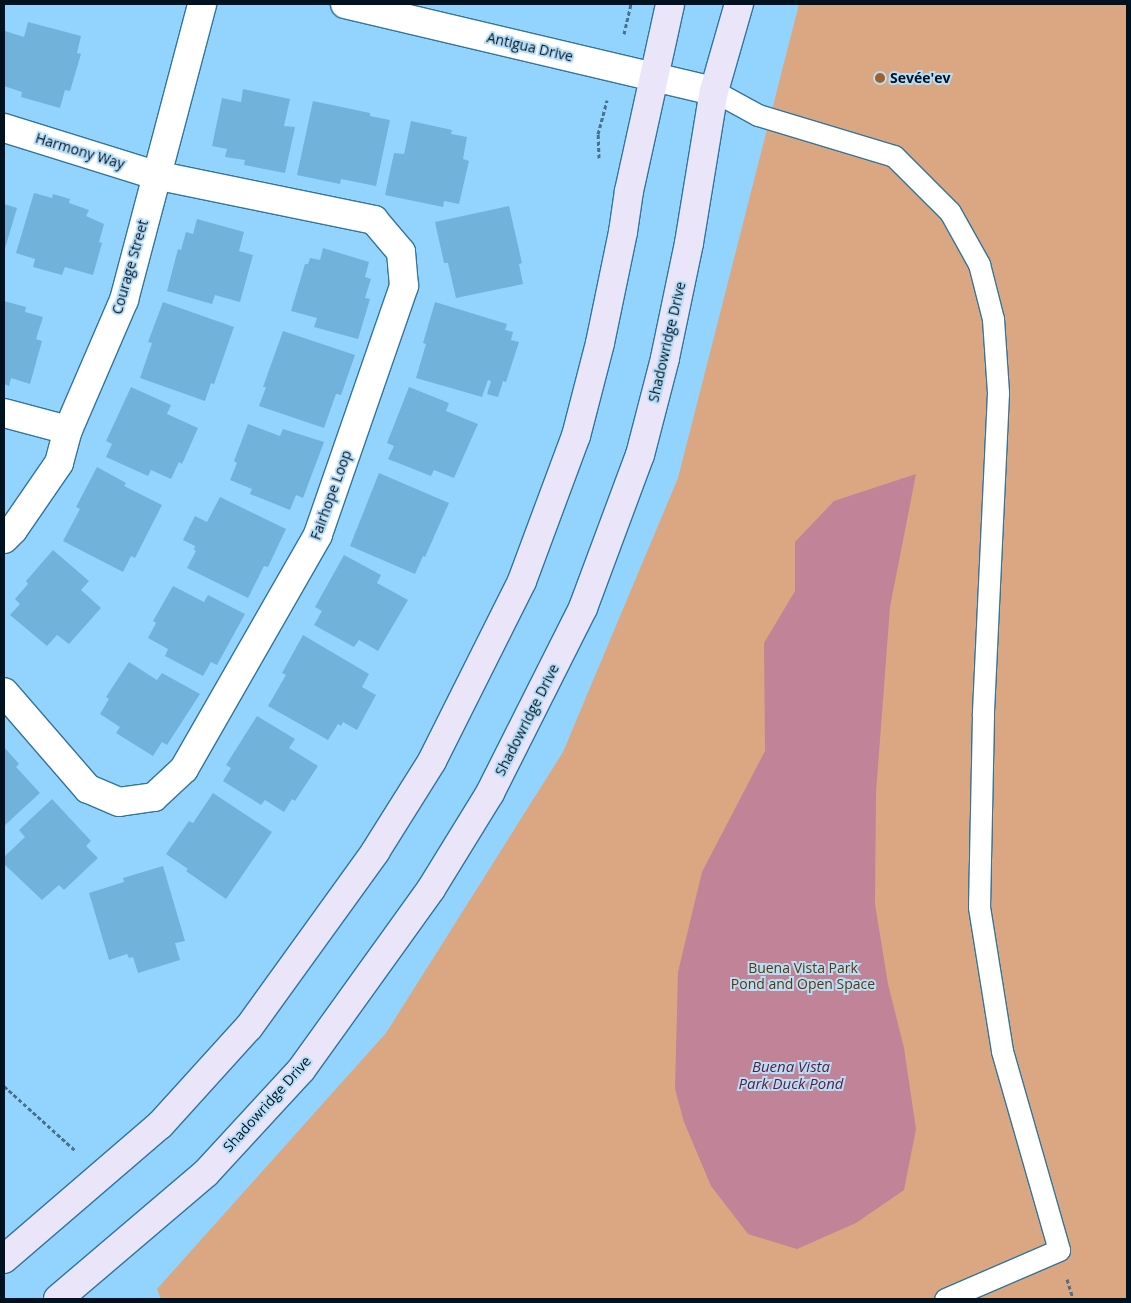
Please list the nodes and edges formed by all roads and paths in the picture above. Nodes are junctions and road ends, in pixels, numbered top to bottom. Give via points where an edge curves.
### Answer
1 (202, 4) edge
2 (345, 4) edge
3 (631, 4) edge
4 (670, 4) edge
5 (739, 4) edge
6 (615, 67) junction
7 (653, 76) junction
8 (714, 91) junction
9 (4, 128) edge
10 (599, 162) dead end
11 (155, 175) junction
12 (4, 413) edge
13 (68, 430) junction
14 (4, 539) edge
15 (4, 692) edge
16 (4, 1086) edge
17 (71, 1159) dead end
18 (4, 1259) edge
19 (58, 1299) edge
20 (945, 1299) edge

1 - 11 street, Courage Street
2 - 6 street, Antigua Drive
3 - 6 path
4 - 7 street
5 - 8 street, Shadowridge Drive
6 - 7 street, Antigua Drive
6 - 10 path via 598,134
7 - 8 street, Antigua Drive
7 - 18 street via 602,334 576,436 522,581 432,761 375,852 249,1027 160,1125
8 - 19 street, Shadowridge Drive via 689,243 665,358 640,455 583,608 490,793 431,889 301,1070 206,1173
8 - 20 lane via 758,114 894,156 950,212 979,264 993,319 998,393 983,716 979,907 1002,1051 1059,1250
9 - 11 street, Harmony Way
11 - 13 street, Courage Street via 124,300
11 - 15 street, Fairhope Loop via 374,220 400,252 404,286 318,535 184,769 154,797 119,802 88,789
12 - 13 street
13 - 14 street, Courage Street via 59,463
16 - 17 path via 78,1153

